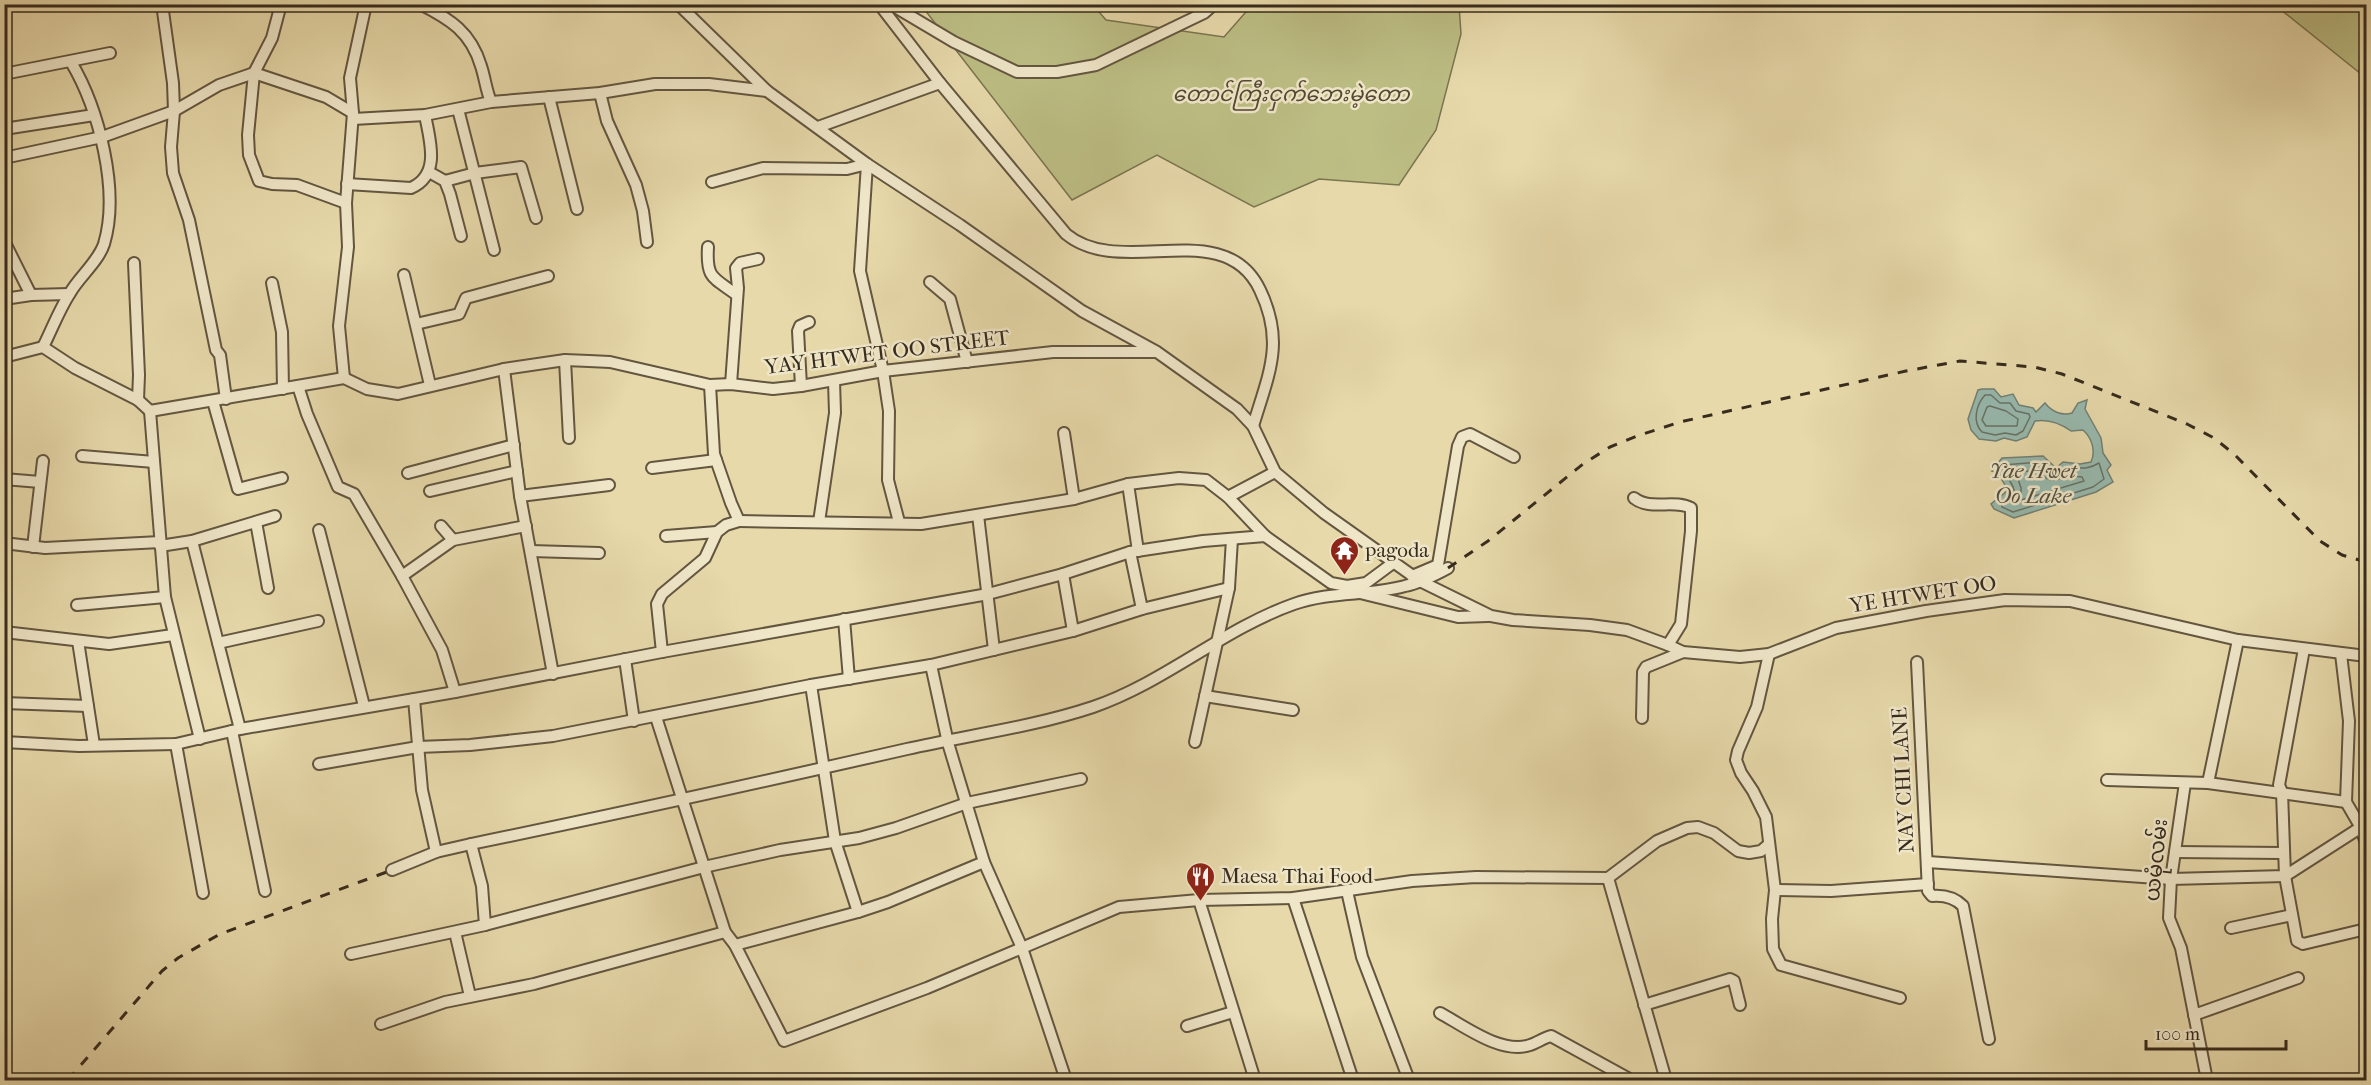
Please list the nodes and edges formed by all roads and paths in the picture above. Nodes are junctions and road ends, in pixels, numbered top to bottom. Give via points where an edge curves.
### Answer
1 (162, 4) edge
2 (281, 4) edge
3 (366, 4) edge
4 (420, 4) edge
5 (678, 4) edge
6 (879, 4) edge
7 (890, 4) edge
8 (1214, 4) edge
9 (110, 53) dead end
10 (71, 62) junction
11 (254, 73) junction
12 (4, 74) edge
13 (940, 83) junction
14 (766, 91) junction
15 (600, 93) junction
16 (549, 97) junction
17 (491, 102) junction
18 (458, 108) junction
19 (174, 111) junction
20 (94, 115) junction
21 (425, 115) junction
22 (353, 116) junction
23 (818, 127) junction
24 (4, 129) edge
25 (102, 137) junction
26 (4, 158) edge
27 (867, 165) junction
28 (429, 172) junction
29 (475, 173) junction
30 (445, 181) junction
31 (712, 182) dead end
32 (347, 184) junction
33 (346, 203) junction
34 (577, 209) dead end
35 (536, 218) dead end
36 (461, 236) dead end
37 (4, 241) edge
38 (647, 242) dead end
39 (708, 247) dead end
40 (494, 250) dead end
41 (758, 259) dead end
42 (134, 263) dead end
43 (405, 275) dead end
44 (548, 276) dead end
45 (930, 282) dead end
46 (272, 283) dead end
47 (69, 294) junction
48 (31, 295) junction
49 (737, 295) junction
50 (4, 298) edge
51 (809, 322) dead end
52 (416, 324) junction
53 (43, 347) junction
54 (1157, 352) junction
55 (4, 357) edge
56 (565, 360) junction
57 (967, 362) junction
58 (504, 369) junction
59 (883, 371) junction
60 (344, 378) junction
61 (834, 381) junction
62 (731, 384) junction
63 (430, 385) junction
64 (710, 385) junction
65 (298, 386) junction
66 (801, 386) junction
67 (283, 389) junction
68 (226, 399) junction
69 (138, 400) junction
70 (213, 401) junction
71 (150, 411) junction
72 (1253, 426) junction
73 (1064, 434) dead end
74 (569, 438) dead end
75 (514, 445) junction
76 (82, 456) dead end
77 (1514, 457) dead end
78 (43, 460) dead end
79 (716, 460) junction
80 (154, 462) junction
81 (652, 468) dead end
82 (517, 471) junction
83 (1275, 472) junction
84 (408, 473) dead end
85 (4, 478) edge
86 (282, 478) dead end
87 (40, 482) junction
88 (1128, 484) junction
89 (609, 485) dead end
90 (430, 491) dead end
91 (520, 496) junction
92 (1228, 497) junction
93 (1634, 498) dead end
94 (1074, 499) junction
95 (978, 515) junction
96 (275, 516) dead end
97 (739, 521) junction
98 (256, 522) junction
99 (819, 522) junction
100 (899, 522) junction
101 (441, 526) dead end
102 (526, 526) junction
103 (319, 530) dead end
104 (717, 532) junction
105 (666, 536) dead end
106 (1265, 536) junction
107 (1232, 539) junction
108 (453, 540) junction
109 (192, 541) junction
110 (4, 543) edge
111 (160, 544) junction
112 (33, 547) junction
113 (531, 551) junction
114 (1134, 552) junction
115 (599, 553) dead end
116 (1393, 562) junction
117 (1448, 568) dead end
118 (1063, 574) junction
119 (402, 576) junction
120 (1416, 579) junction
121 (268, 588) dead end
122 (1229, 588) junction
123 (1352, 589) junction
124 (988, 594) junction
125 (165, 597) junction
126 (77, 605) dead end
127 (1142, 609) junction
128 (1491, 616) junction
129 (844, 619) junction
130 (318, 621) dead end
131 (1074, 631) junction
132 (4, 632) edge
133 (173, 635) junction
134 (2238, 640) junction
135 (78, 641) junction
136 (1215, 642) junction
137 (218, 643) junction
138 (1668, 645) junction
139 (2304, 649) junction
140 (994, 650) junction
141 (662, 652) junction
142 (1683, 652) junction
143 (1768, 654) junction
144 (2341, 654) junction
145 (2367, 656) edge
146 (625, 660) junction
147 (1917, 662) dead end
148 (931, 665) junction
149 (553, 674) junction
150 (849, 679) junction
151 (811, 685) junction
152 (455, 692) junction
153 (1205, 696) junction
154 (414, 699) junction
155 (4, 703) edge
156 (88, 706) junction
157 (364, 706) junction
158 (1293, 710) dead end
159 (656, 717) junction
160 (1642, 718) dead end
161 (634, 721) junction
162 (236, 730) junction
163 (200, 739) junction
164 (947, 740) junction
165 (4, 742) edge
166 (1195, 742) dead end
167 (176, 744) junction
168 (94, 745) junction
169 (418, 747) junction
170 (319, 764) dead end
171 (824, 768) junction
172 (1081, 779) dead end
173 (2107, 780) dead end
174 (2185, 783) junction
175 (2208, 783) junction
176 (2282, 792) junction
177 (683, 800) junction
178 (2346, 802) junction
179 (967, 803) junction
180 (2363, 825) edge
181 (835, 841) junction
182 (2367, 843) edge
183 (471, 844) junction
184 (1768, 845) junction
185 (436, 852) junction
186 (2175, 852) junction
187 (2282, 853) junction
188 (1928, 861) junction
189 (984, 862) junction
190 (704, 867) junction
191 (392, 870) dead end
192 (2284, 876) junction
193 (1608, 878) junction
194 (2171, 879) junction
195 (1929, 890) junction
196 (265, 891) dead end
197 (1347, 891) junction
198 (1775, 891) junction
199 (203, 892) dead end
200 (1293, 898) junction
201 (1199, 900) junction
202 (858, 912) junction
203 (2292, 915) junction
204 (485, 925) junction
205 (2231, 928) dead end
206 (2367, 929) edge
207 (455, 932) junction
208 (726, 932) junction
209 (735, 945) junction
210 (1022, 948) junction
211 (351, 954) dead end
212 (2298, 978) dead end
213 (470, 996) junction
214 (1900, 998) dead end
215 (1644, 1005) junction
216 (1740, 1005) dead end
217 (1233, 1012) junction
218 (1440, 1013) dead end
219 (2194, 1015) junction
220 (381, 1024) dead end
221 (1187, 1026) dead end
222 (1989, 1039) dead end
223 (1066, 1080) edge
224 (1255, 1080) edge
225 (1353, 1080) edge
226 (1409, 1080) edge
227 (1631, 1080) edge
228 (1666, 1080) edge
229 (2207, 1080) edge

1 - 19 street
2 - 11 street via 272,38
3 - 22 street via 350,78
4 - 17 street via 465,33 481,64
5 - 14 street
6 - 13 street
7 - 8 street via 954,42 1017,72 1057,72 1096,65 1204,13
9 - 10 street
10 - 12 street
10 - 20 street
11 - 19 street via 219,86
11 - 22 street via 326,97
11 - 33 street via 249,155 260,181 297,185
13 - 23 street
13 - 72 street via 1077,243 1121,254 1199,250 1245,267 1257,284 1273,325 1271,366
14 - 15 street via 709,84 655,84
14 - 23 street
15 - 16 street
15 - 38 street via 607,121 636,185
16 - 17 street
16 - 34 street
17 - 18 street
18 - 21 street
18 - 29 street
19 - 25 street
19 - 68 street via 173,173 189,220
20 - 24 street
20 - 25 street
21 - 22 street
21 - 28 street via 432,153
22 - 32 street
23 - 27 street
25 - 26 street
25 - 47 street via 110,208 103,246
27 - 31 street via 847,169 763,168
27 - 54 street via 1082,311
27 - 59 street via 860,271
28 - 30 street
28 - 32 street via 421,184 411,188
29 - 30 street
29 - 35 street via 522,167
29 - 40 street
30 - 36 street
32 - 33 street
33 - 60 street via 348,247 339,326
37 - 48 street
39 - 49 street via 710,275
41 - 49 street via 740,263 736,268
42 - 69 street
43 - 52 street
44 - 52 street via 466,298 459,314
45 - 57 street via 950,299
46 - 67 street via 282,332
47 - 48 street
47 - 53 street
48 - 50 street
49 - 62 street
51 - 66 street via 800,326 798,332
52 - 63 street
53 - 55 street
53 - 69 street
54 - 57 street, YAY HTWET OO STREET via 1053,352
54 - 72 street via 1237,409
56 - 58 street, YAY HTWET OO STREET
56 - 64 street, YAY HTWET OO STREET via 610,362
56 - 74 street
57 - 59 street, YAY HTWET OO STREET
58 - 63 street, YAY HTWET OO STREET
58 - 75 street
59 - 61 street, YAY HTWET OO STREET
59 - 100 street via 889,411 888,480
60 - 63 street, YAY HTWET OO STREET via 367,389 398,394
60 - 65 street
61 - 66 street, YAY HTWET OO STREET
61 - 99 street via 835,414
62 - 64 street, YAY HTWET OO STREET
62 - 66 street, YAY HTWET OO STREET via 773,389
64 - 79 street
65 - 67 street
65 - 119 street via 338,487 354,494
67 - 68 street
68 - 70 street
69 - 71 street
70 - 71 street
70 - 86 street via 238,489
71 - 80 street
72 - 83 street
73 - 94 street
75 - 82 street
75 - 84 street
76 - 80 street
77 - 120 street via 1470,434 1462,438 1438,565
78 - 87 street
79 - 81 street
79 - 97 street
80 - 111 street
82 - 90 street
82 - 91 street
83 - 92 street
83 - 116 street
85 - 87 street
87 - 112 street
88 - 92 street via 1179,478 1206,480
88 - 94 street
88 - 114 street
89 - 91 street
91 - 102 street
92 - 106 street
93 - 138 street via 1644,504 1691,508 1681,624
94 - 95 street
95 - 100 street via 921,524
95 - 124 street
96 - 98 street
97 - 99 street
97 - 104 street
98 - 109 street
98 - 121 street
99 - 100 street
101 - 108 street
102 - 108 street
102 - 113 street
103 - 157 street
104 - 105 street
104 - 141 street via 705,558 662,594 657,604
106 - 107 street
106 - 123 street via 1331,583
107 - 114 street
107 - 122 street
108 - 119 street
109 - 111 street
109 - 137 street
110 - 112 street
111 - 112 street
111 - 125 street
113 - 115 street
113 - 149 street
114 - 118 street
114 - 127 street
116 - 120 street
116 - 123 street
117 - 120 street
118 - 124 street
118 - 131 street
119 - 152 street via 442,650
120 - 123 street via 1393,589
120 - 128 street
122 - 127 street
122 - 136 street
123 - 128 street via 1458,617
123 - 136 street via 1293,604
124 - 129 street
124 - 140 street
125 - 126 street
125 - 133 street
127 - 131 street
128 - 138 street, YE HTWET OO via 1627,630
129 - 141 street
129 - 150 street
130 - 137 street
131 - 140 street
132 - 135 street
133 - 135 street via 110,644
133 - 163 street
134 - 139 street, YE HTWET OO
134 - 143 street, YE HTWET OO via 2070,601 2005,600 1836,628
134 - 175 street
135 - 156 street
136 - 153 street
136 - 164 street via 1147,682 1093,707
137 - 162 street
138 - 142 street, YE HTWET OO
139 - 144 street, YE HTWET OO
139 - 176 street via 2279,785
140 - 148 street
141 - 146 street
142 - 143 street, YE HTWET OO via 1740,657
142 - 160 street via 1646,667
143 - 184 street via 1757,707 1736,760 1766,817
144 - 145 street, YE HTWET OO
144 - 178 street via 2349,721
146 - 149 street
146 - 161 street
147 - 188 street, NAY CHI LANE
148 - 150 street
148 - 164 street
149 - 152 street
150 - 151 street
151 - 159 street
151 - 171 street
152 - 154 street
153 - 158 street
153 - 166 street
154 - 157 street
154 - 169 street
155 - 156 street
156 - 168 street
157 - 162 street
159 - 161 street
159 - 177 street
161 - 169 street via 553,736
162 - 163 street
162 - 196 street
163 - 167 street
164 - 171 street
164 - 179 street
165 - 168 street
167 - 168 street
167 - 199 street
169 - 170 street
169 - 185 street via 422,790
171 - 177 street
171 - 181 street
172 - 179 street
173 - 174 street
174 - 175 street
174 - 186 street, ယမုံလမ်း
175 - 176 street
176 - 178 street
176 - 187 street
177 - 183 street
177 - 190 street
178 - 180 street
179 - 181 street via 896,828
179 - 189 street
180 - 182 street
180 - 192 street
181 - 190 street
181 - 202 street
183 - 185 street
183 - 204 street via 482,886
184 - 193 street via 1761,851 1738,851 1705,828 1687,828 1657,841
184 - 198 street
185 - 191 street
186 - 187 street
186 - 194 street, ယမုံလမ်း
187 - 192 street
188 - 194 street
188 - 195 street, NAY CHI LANE
189 - 202 street
189 - 210 street
190 - 204 street
190 - 208 street
192 - 194 street
192 - 203 street
193 - 197 street via 1476,877
193 - 215 street
194 - 219 street, ယမုံလမ်း via 2169,918 2181,948
195 - 198 street
195 - 222 street via 1963,906
197 - 200 street
197 - 226 street via 1362,957
198 - 214 street via 1773,950 1781,965
200 - 201 street
200 - 225 street
201 - 210 street via 1119,907
201 - 217 street
202 - 209 street
203 - 205 street
203 - 206 street via 2300,944
204 - 207 street
207 - 211 street
207 - 213 street
208 - 209 street
208 - 213 street via 534,984
209 - 210 street via 784,1041
210 - 223 street
212 - 219 street
213 - 220 street
215 - 216 street via 1730,979 1734,981
215 - 228 street
217 - 221 street
217 - 224 street
218 - 227 street via 1510,1048 1530,1046 1551,1036
219 - 229 street, ယမုံလမ်း

